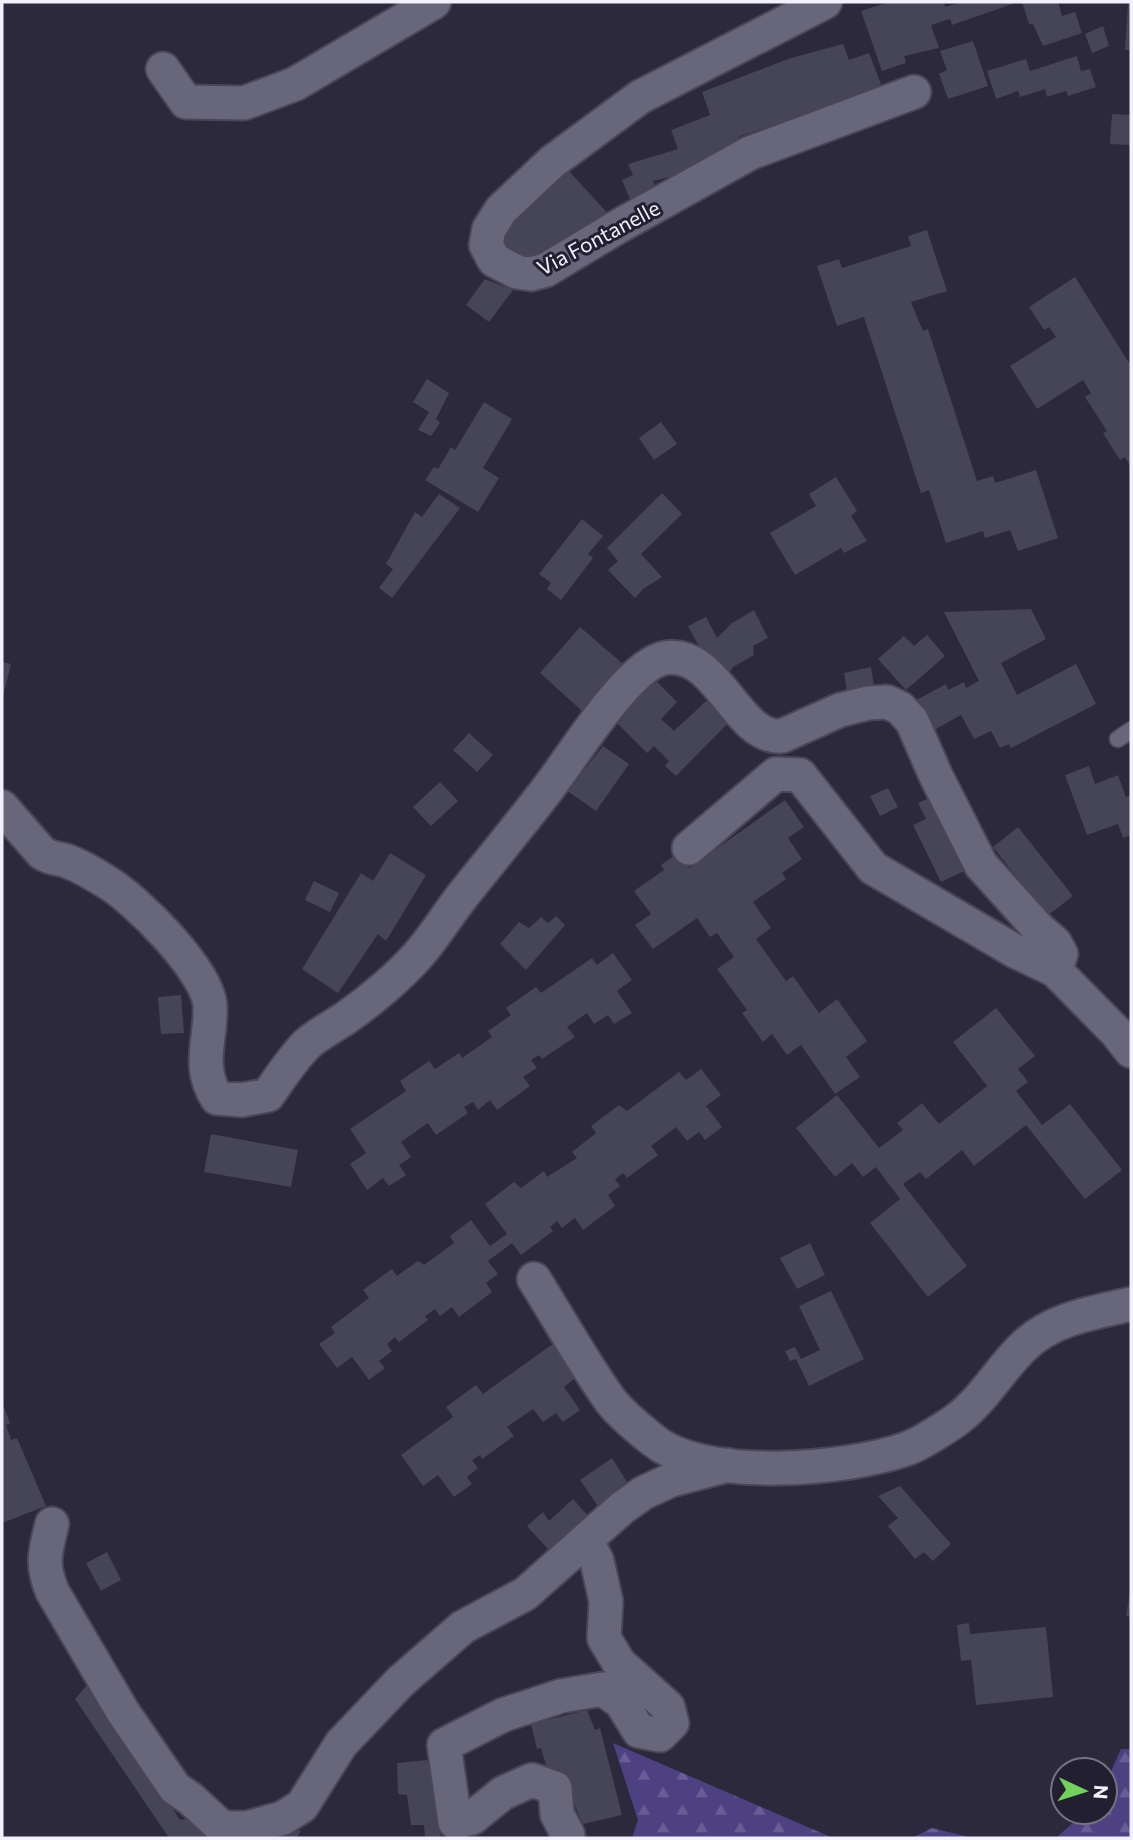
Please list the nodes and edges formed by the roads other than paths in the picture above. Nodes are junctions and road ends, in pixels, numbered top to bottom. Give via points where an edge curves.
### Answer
1 (434, 2) edge
2 (825, 2) edge
3 (163, 69) dead end
4 (914, 92) dead end
5 (2, 807) edge
6 (689, 848) dead end
7 (1055, 970) junction
8 (1131, 1051) edge
9 (534, 1279) dead end
10 (1131, 1304) edge
11 (728, 1465) junction
12 (52, 1524) dead end
13 (586, 1540) junction
14 (456, 1830) edge
15 (568, 1835) dead end

1 - 3 street via 295,84 244,103 186,102
2 - 4 street, Via Fontanelle via 640,97 552,162 501,210 489,229 486,245 494,260 517,272 546,270 750,153
5 - 7 street via 42,853 108,882 149,915 197,973 210,1004 206,1050 209,1085 217,1098 268,1095 308,1043 350,1015 418,955 594,726 640,671 661,659 687,660 705,672 751,723 774,737 868,703 887,702 900,708 912,721 981,865 1055,943 1061,954
6 - 7 street via 776,774 800,775 873,868
7 - 8 street
9 - 11 street via 612,1402 655,1442 681,1456
10 - 11 street via 1077,1316 1045,1330 1024,1346 974,1406 907,1449 802,1469
11 - 13 street via 671,1480 643,1493
12 - 13 street via 44,1570 122,1712 175,1788 219,1825 237,1829 283,1818 302,1807 341,1744 401,1681 463,1628 525,1594
13 - 14 street via 597,1561 606,1601 604,1638 619,1663 668,1707 672,1723 660,1735 639,1731 621,1702 603,1689 561,1696 503,1715 444,1745
14 - 15 street via 503,1793 532,1780 555,1788 557,1814

